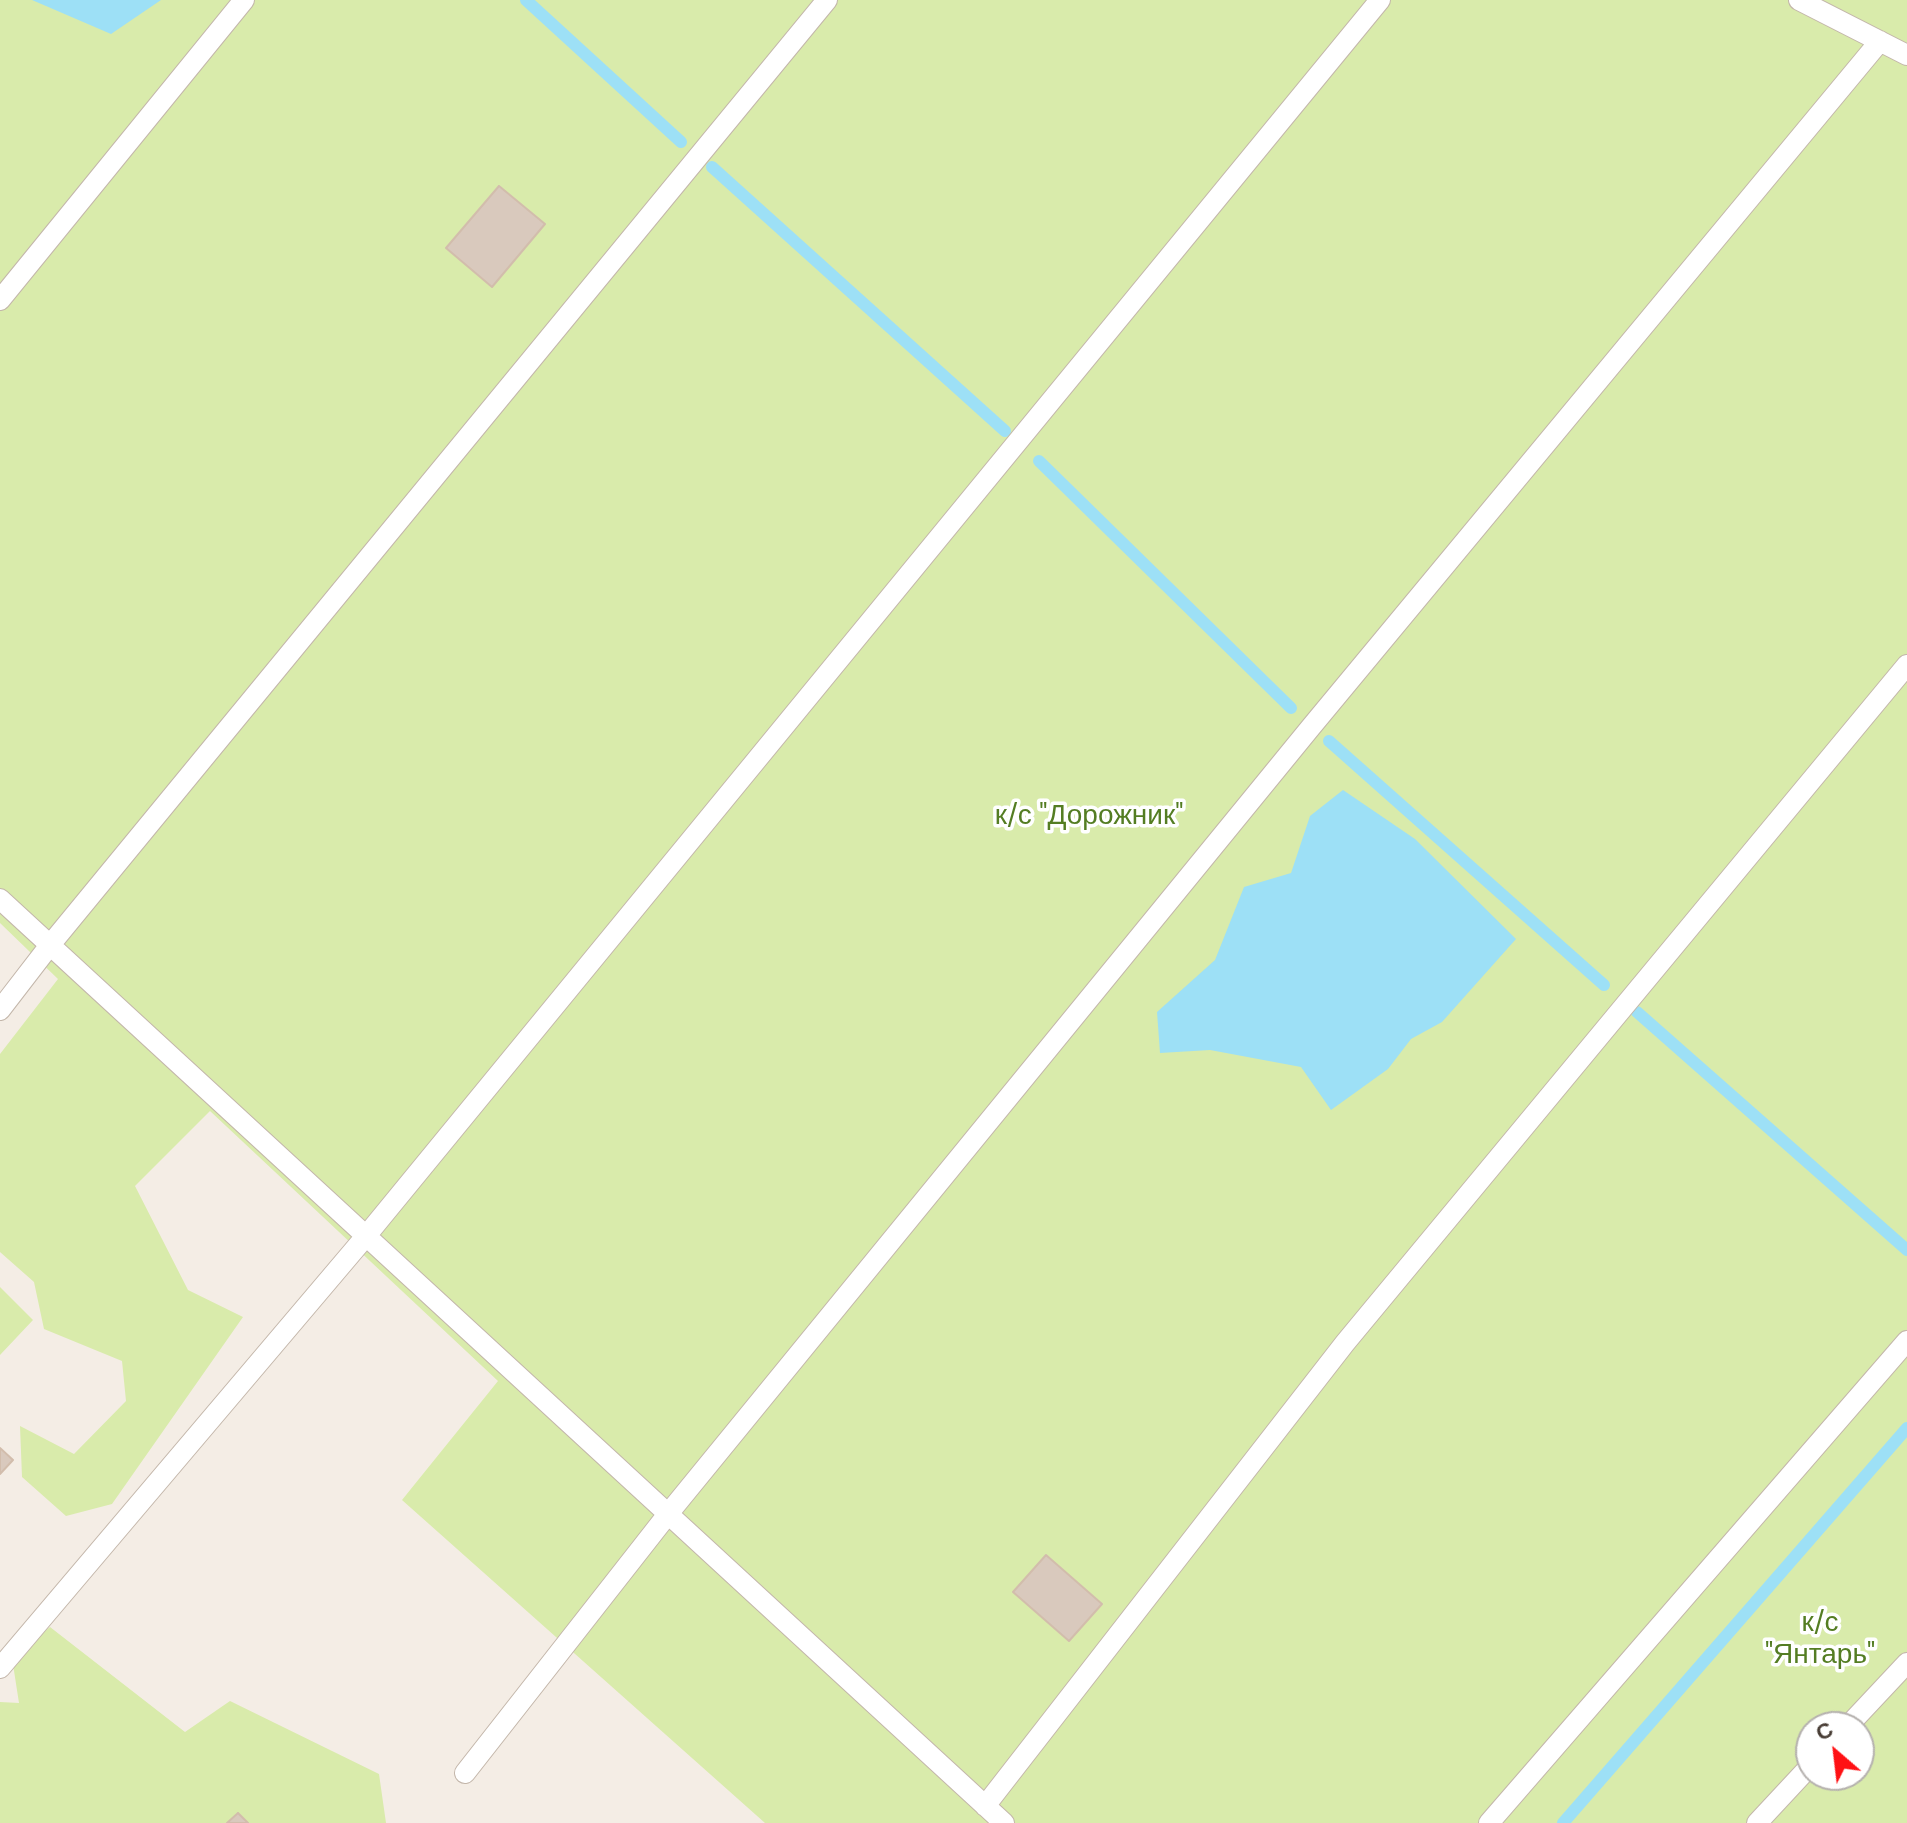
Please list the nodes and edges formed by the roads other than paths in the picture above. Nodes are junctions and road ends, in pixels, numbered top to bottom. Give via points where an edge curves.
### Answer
1 (244, 0) edge
2 (827, 0) edge
3 (1380, 0) edge
4 (1799, 0) edge
5 (1880, 41) junction
6 (1907, 55) edge
7 (0, 300) edge
8 (1907, 665) edge
9 (0, 899) edge
10 (50, 945) junction
11 (0, 1010) edge
12 (366, 1236) junction
13 (1907, 1341) edge
14 (668, 1514) junction
15 (1907, 1663) edge
16 (0, 1668) edge
17 (1862, 1711) edge
18 (465, 1773) dead end
19 (1795, 1782) edge
20 (985, 1806) junction
21 (1004, 1823) edge
22 (1489, 1823) edge
23 (1757, 1823) edge

1 - 7 lane
2 - 10 lane
3 - 12 lane
4 - 5 lane
5 - 6 lane
5 - 14 lane
8 - 20 lane via 1345,1343
9 - 10 lane
10 - 11 lane
10 - 12 lane
12 - 14 lane
12 - 16 lane
13 - 22 lane
14 - 18 lane
14 - 20 lane
15 - 17 lane
19 - 23 lane
20 - 21 lane

